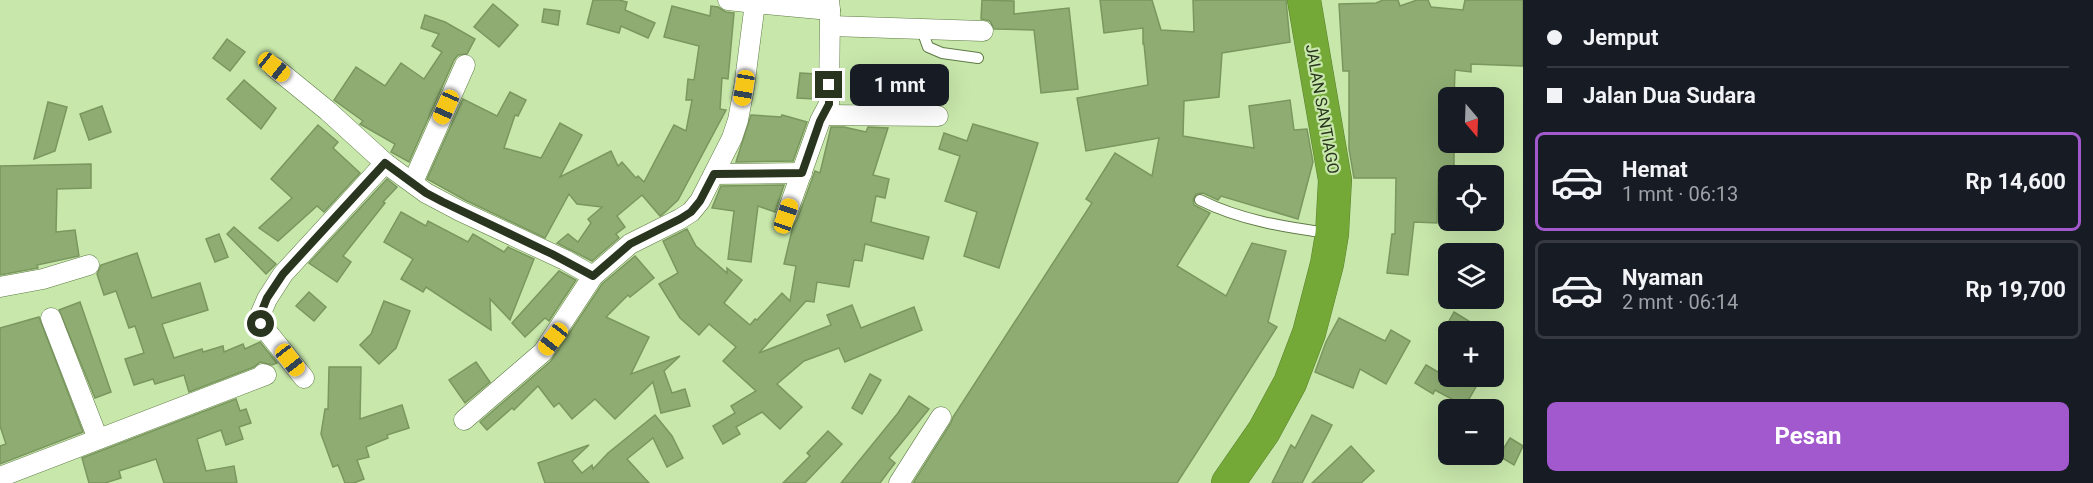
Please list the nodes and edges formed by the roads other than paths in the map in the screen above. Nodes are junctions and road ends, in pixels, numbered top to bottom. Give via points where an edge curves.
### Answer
1 (728, 0) edge
2 (1304, 0) edge
3 (755, 3) junction
4 (830, 12) edge
5 (922, 30) junction
6 (983, 31) dead end
7 (978, 58) dead end
8 (465, 65) dead end
9 (274, 67) dead end
10 (824, 115) junction
11 (938, 116) dead end
12 (385, 163) junction
13 (802, 173) junction
14 (714, 174) junction
15 (413, 182) junction
16 (1200, 200) dead end
17 (786, 216) dead end
18 (1332, 234) junction
19 (89, 265) dead end
20 (593, 276) junction
21 (0, 287) edge
22 (51, 318) dead end
23 (263, 374) dead end
24 (304, 378) dead end
25 (941, 417) dead end
26 (464, 420) dead end
27 (98, 440) junction
28 (9, 478) edge
29 (899, 483) edge
30 (1228, 483) edge

1 - 3 street
2 - 18 highway, JALAN SANTIAGO via 1335,180
3 - 4 street
3 - 14 street via 738,120
4 - 5 street
4 - 10 street via 829,104
5 - 6 street
5 - 7 lane via 928,47
8 - 15 street
9 - 12 street
10 - 11 street
10 - 13 street
12 - 15 street
12 - 24 street via 283,274 261,313 261,324
13 - 14 street
13 - 17 street
14 - 20 street via 691,212 630,244
15 - 20 street via 460,211
16 - 18 lane via 1222,211
18 - 30 highway, JALAN SANTIAGO via 1309,333 1290,383 1264,431
19 - 21 street
20 - 26 street via 543,352
22 - 27 street
23 - 27 street via 266,375
25 - 29 street
27 - 28 street

